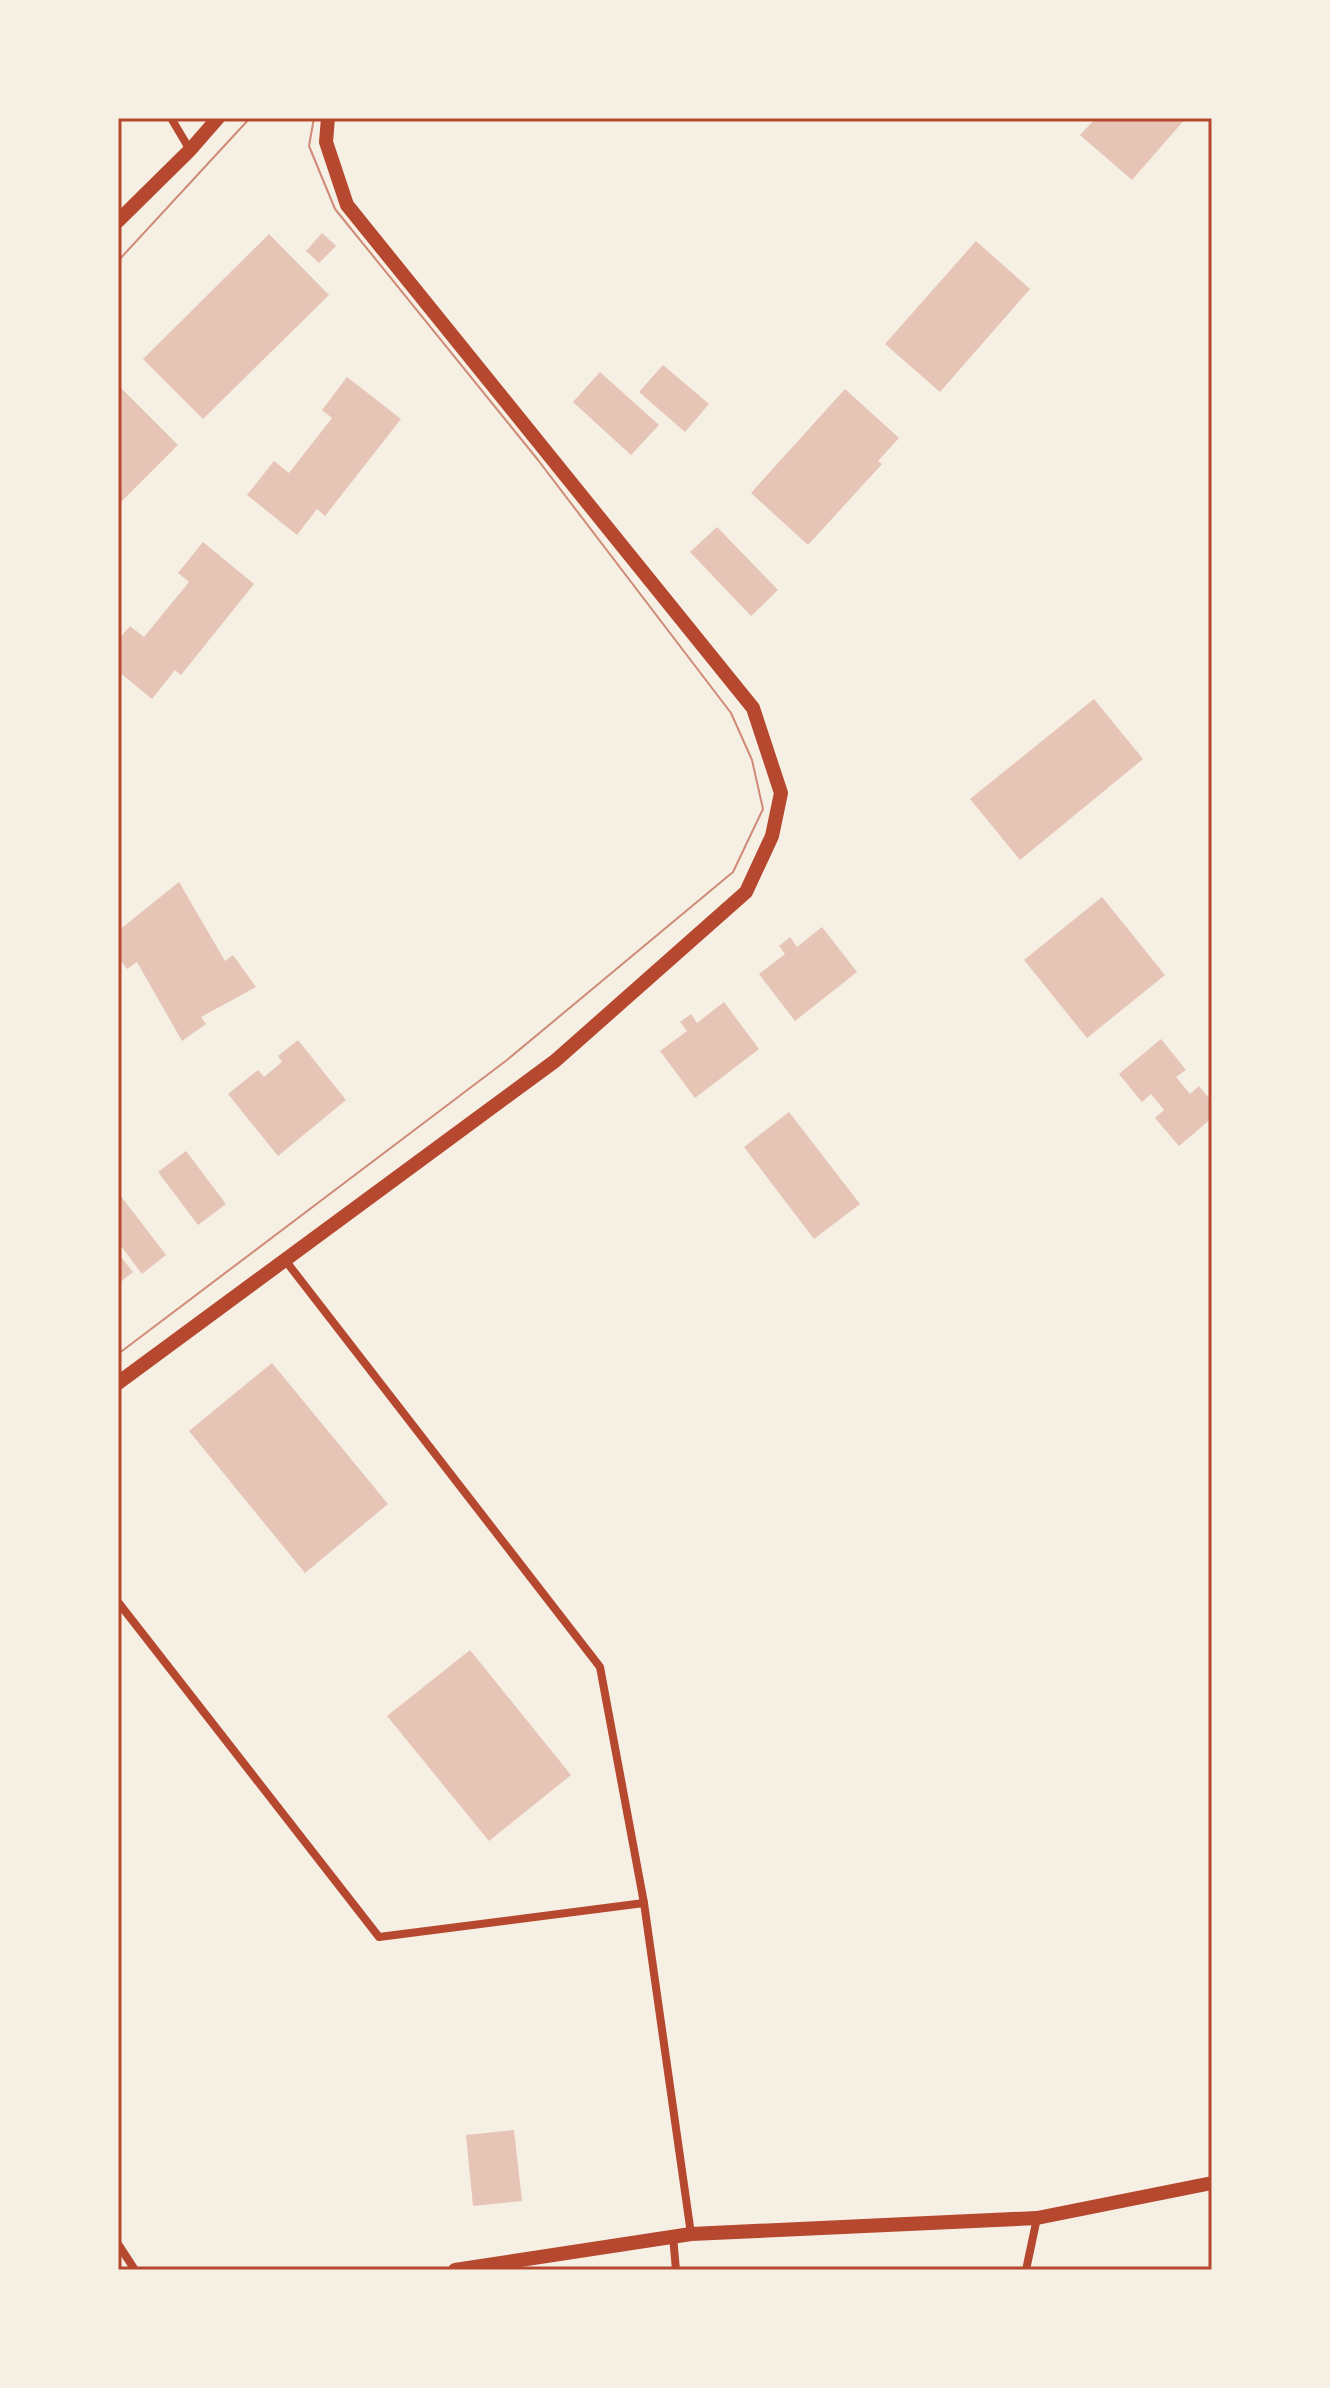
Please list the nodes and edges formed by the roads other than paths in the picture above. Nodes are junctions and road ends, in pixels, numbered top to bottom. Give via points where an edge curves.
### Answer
1 (171, 118) edge
2 (218, 118) edge
3 (328, 118) edge
4 (190, 150) junction
5 (118, 221) edge
6 (285, 1260) junction
7 (118, 1383) edge
8 (118, 1602) edge
9 (644, 1903) junction
10 (1212, 2183) edge
11 (1037, 2218) junction
12 (691, 2234) junction
13 (673, 2236) junction
14 (118, 2244) edge
15 (135, 2270) edge
16 (455, 2270) edge
17 (676, 2270) edge
18 (1026, 2270) edge

1 - 4 street
2 - 4 street
3 - 6 street via 326,142 347,205 753,708 781,793 772,836 746,892 555,1061
4 - 5 street
6 - 7 street
6 - 9 street via 600,1667
8 - 9 street via 379,1937
9 - 12 street
10 - 11 street
11 - 12 street
11 - 18 street
12 - 13 street
13 - 16 street
13 - 17 street
14 - 15 street

